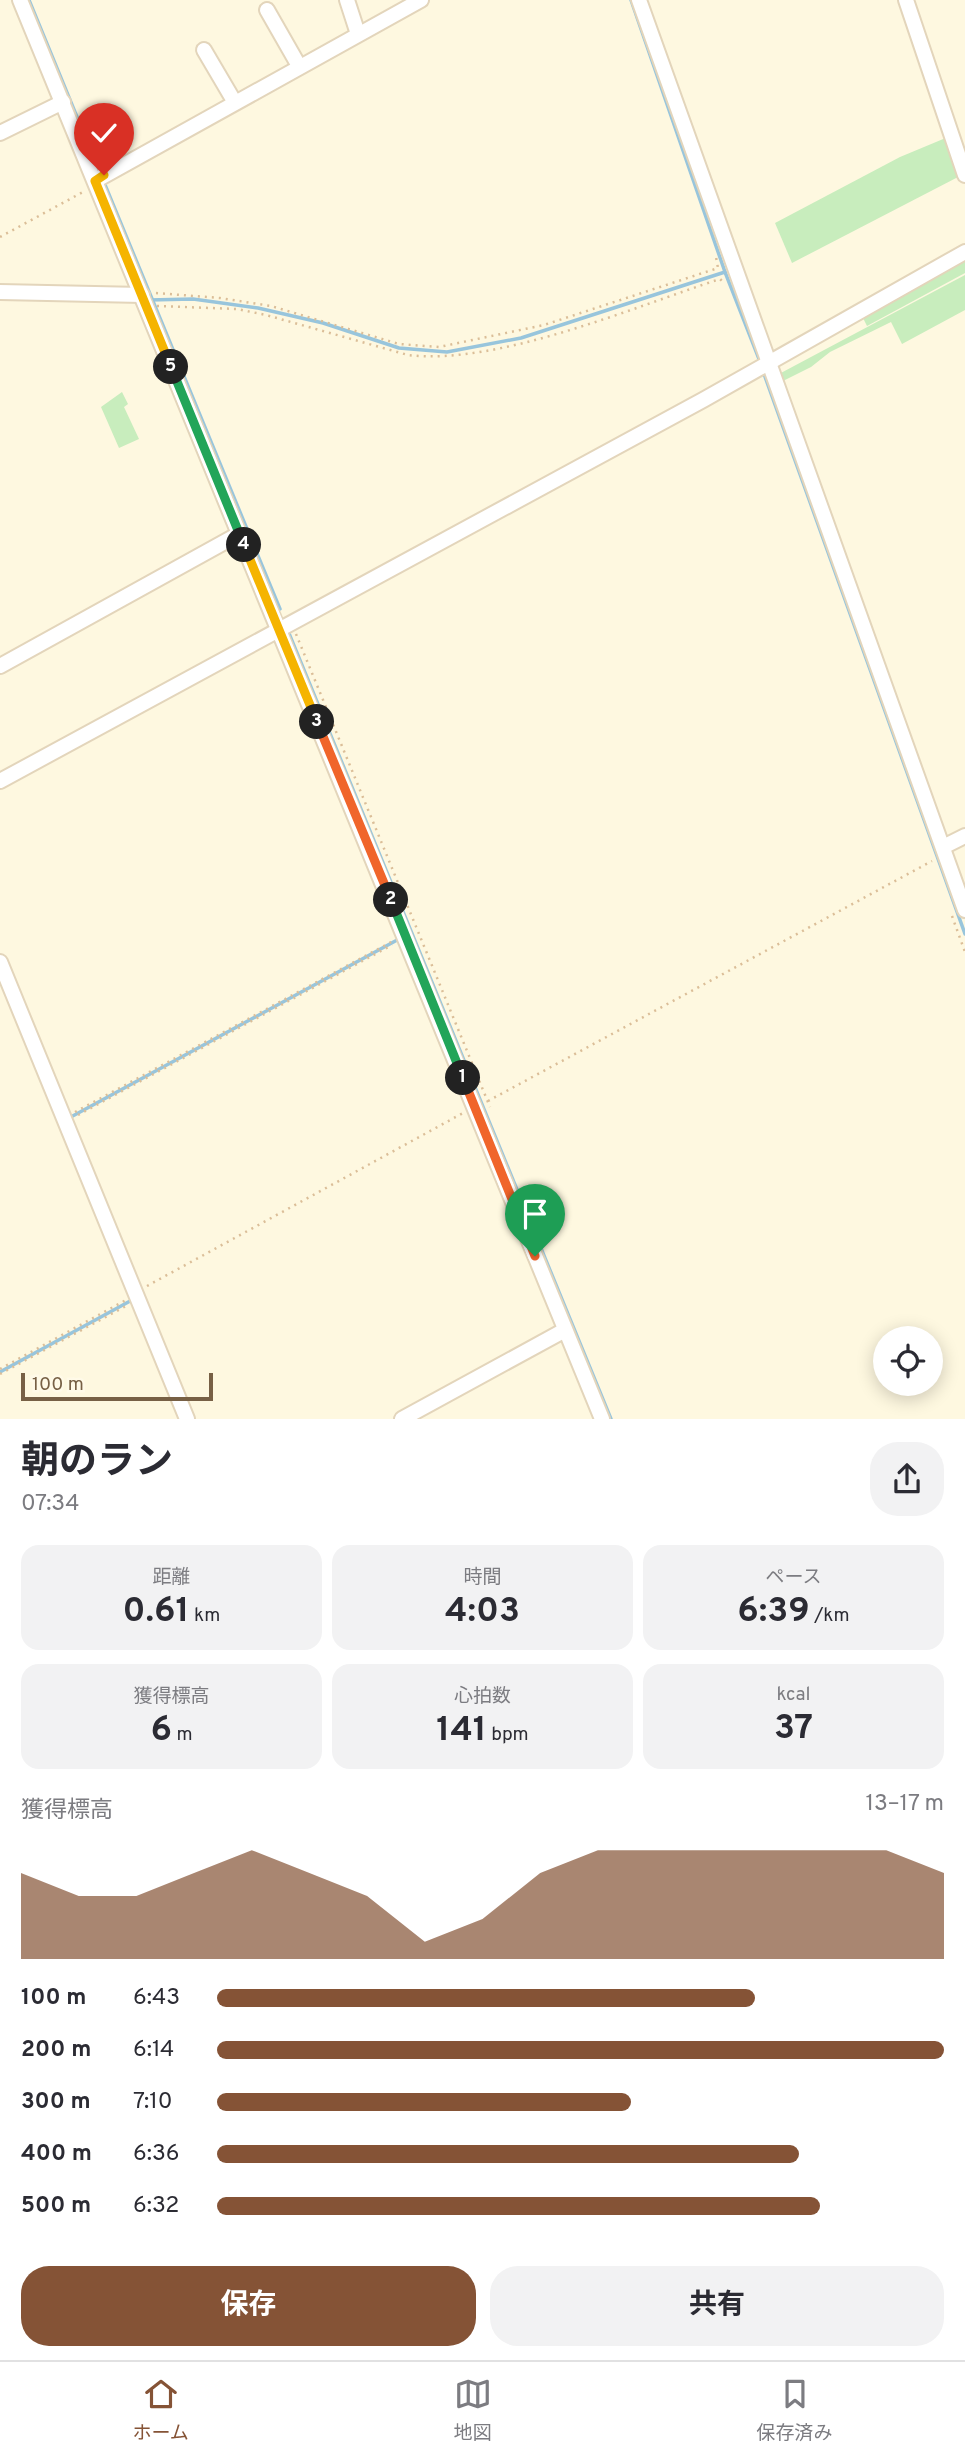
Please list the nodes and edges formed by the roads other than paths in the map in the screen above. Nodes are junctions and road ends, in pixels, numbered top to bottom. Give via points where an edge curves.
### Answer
1 (20, 0) edge
2 (347, 0) edge
3 (421, 0) edge
4 (639, 0) edge
5 (906, 0) edge
6 (267, 10) dead end
7 (358, 34) junction
8 (204, 50) dead end
9 (299, 66) junction
10 (234, 101) junction
11 (63, 102) junction
12 (0, 132) edge
13 (965, 175) edge
14 (99, 180) junction
15 (965, 252) edge
16 (0, 292) edge
17 (148, 299) junction
18 (764, 365) junction
19 (239, 534) junction
20 (278, 629) junction
21 (0, 666) edge
22 (0, 781) edge
23 (965, 836) edge
24 (943, 847) junction
25 (965, 910) edge
26 (0, 962) edge
27 (565, 1330) junction
28 (187, 1419) edge
29 (402, 1419) edge
30 (602, 1419) edge

1 - 11 street
2 - 7 street
3 - 7 street
4 - 18 street
5 - 13 street
6 - 9 street
7 - 9 street
8 - 10 street
9 - 10 street
10 - 14 street
11 - 12 street
11 - 14 street
14 - 17 street
15 - 18 street
16 - 17 street
17 - 19 street
18 - 20 street
18 - 24 street
19 - 20 street
19 - 21 street
20 - 22 street
20 - 27 street via 480,1105
23 - 24 street
24 - 25 street
26 - 28 street via 131,1299
27 - 29 street
27 - 30 street

